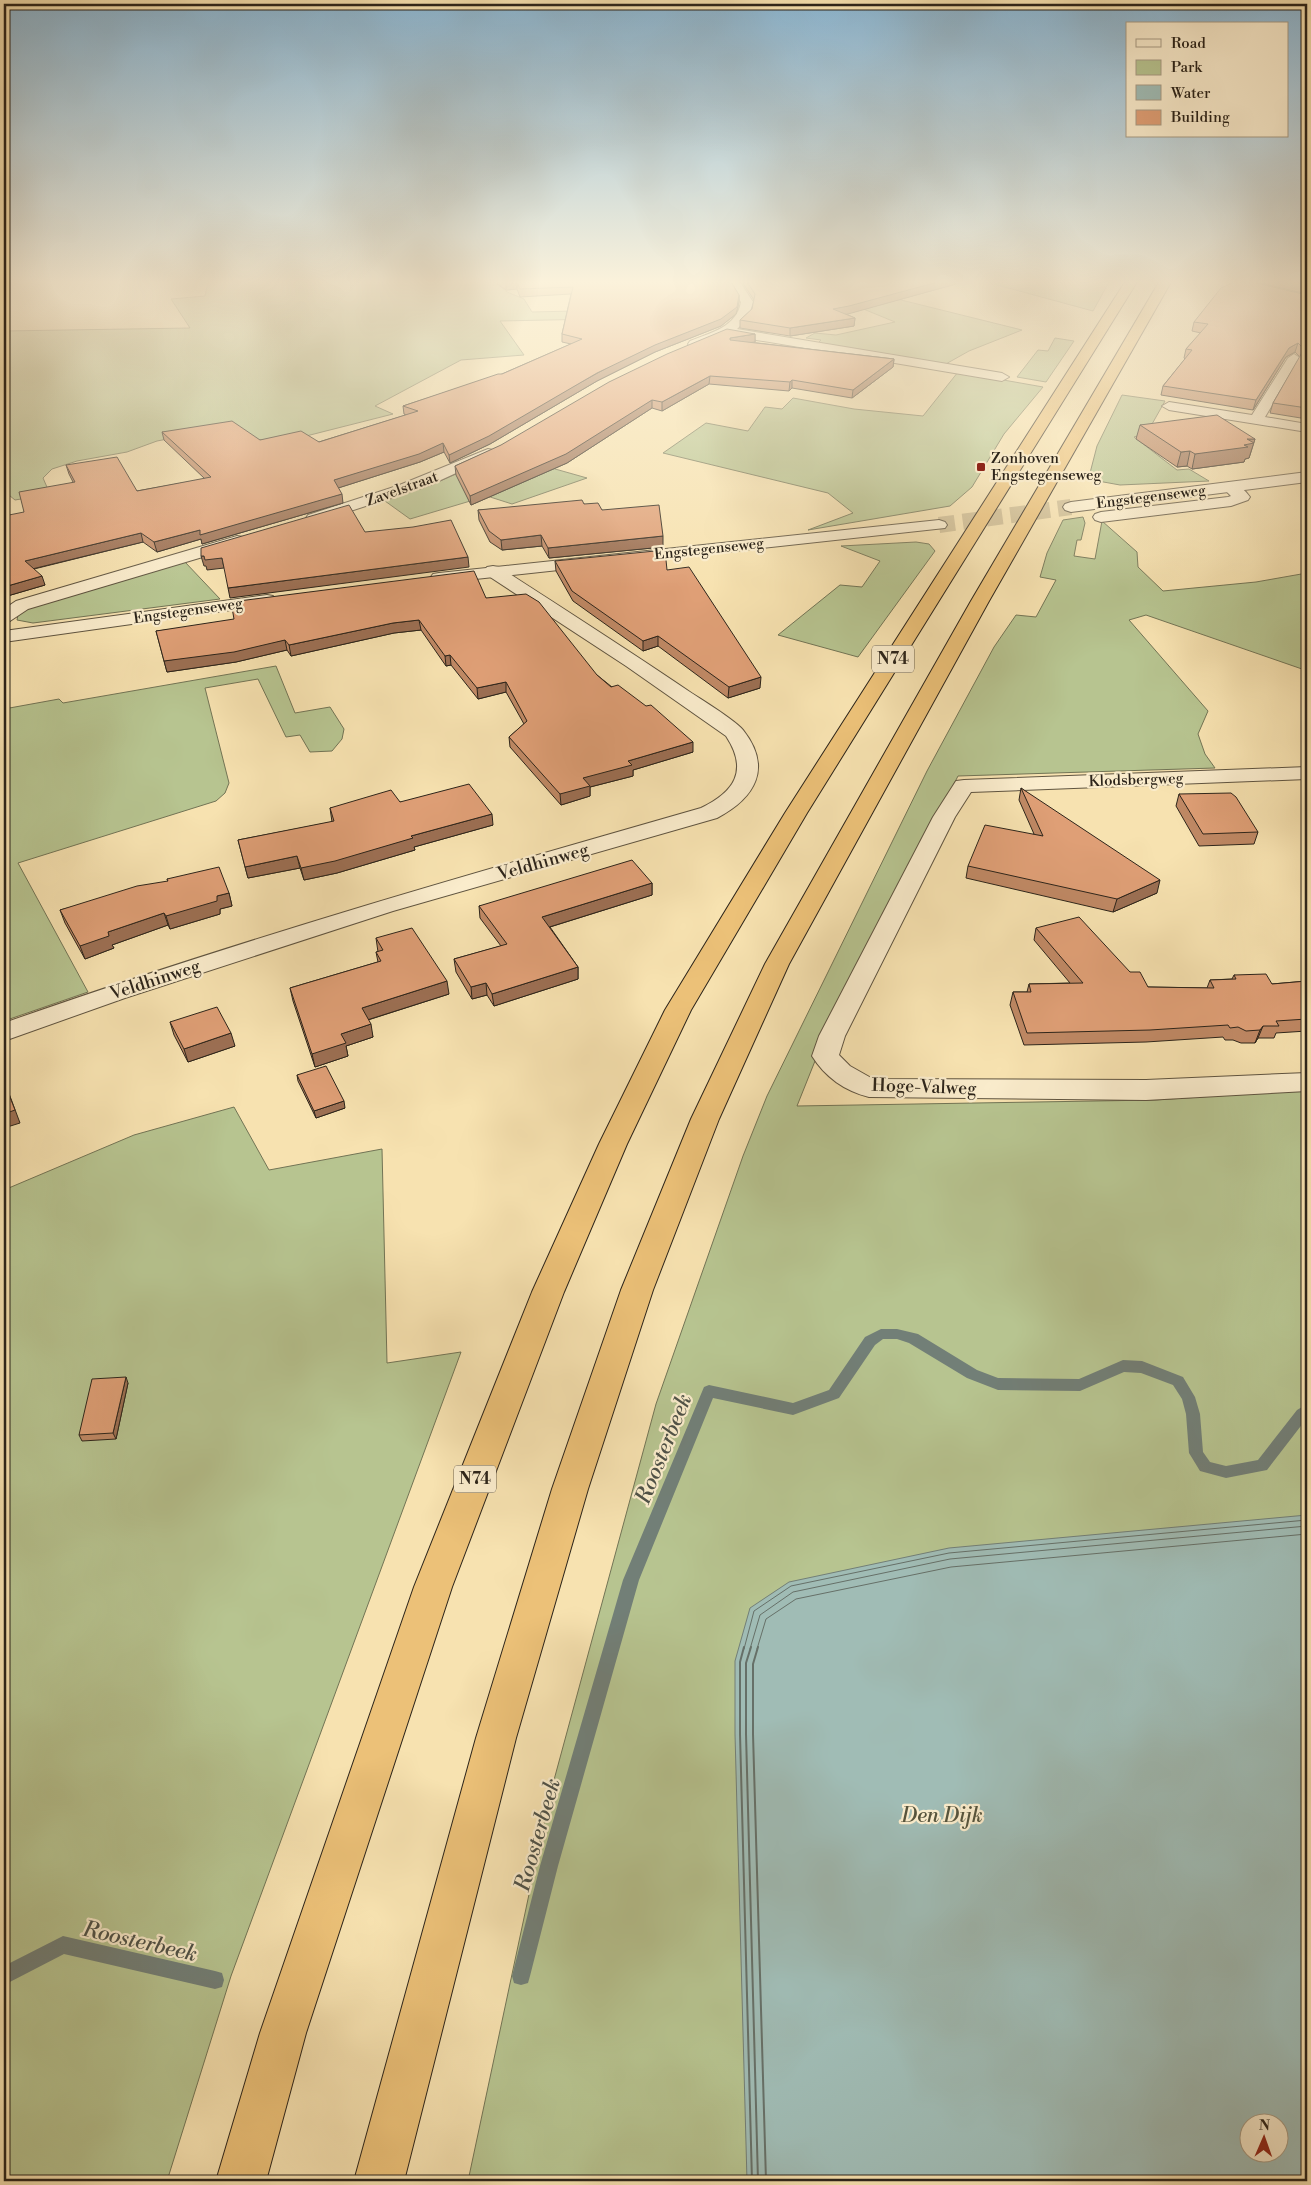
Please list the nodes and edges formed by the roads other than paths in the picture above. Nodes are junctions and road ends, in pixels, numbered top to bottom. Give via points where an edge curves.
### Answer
1 (1067, 384) edge
2 (1106, 384) edge
3 (1278, 384) edge
4 (1168, 406) edge
5 (1256, 420) junction
6 (1307, 428) edge
7 (505, 444) edge
8 (1307, 477) edge
9 (1230, 487) junction
10 (1072, 508) tunnel mouth
11 (1102, 517) dead end
12 (299, 522) edge
13 (939, 525) tunnel mouth
14 (251, 537) edge
15 (493, 572) junction
16 (425, 580) edge
17 (283, 598) edge
18 (4, 617) edge
19 (4, 636) edge
20 (1307, 773) edge
21 (964, 786) joint
22 (4, 1032) edge
23 (1307, 1082) edge
24 (241, 2181) edge
25 (379, 2181) edge

1 - 24 highway, N74 via 791,822 678,1010 613,1144 548,1292 433,1587 283,2034
2 - 25 highway, N74 via 777,964 705,1119 637,1290 570,1489 494,1748
3 - 5 street
4 - 5 street
5 - 6 street
7 - 12 street, Zavelstraat via 468,464 393,494
8 - 9 street, Engstegenseweg
9 - 10 street, Engstegenseweg
9 - 11 street, Engstegenseweg via 1242,498
13 - 15 street, Engstegenseweg
14 - 18 street via 22,605
15 - 16 street, Engstegenseweg
15 - 22 street, Veldhinweg via 734,732 743,744 747,762 746,782 733,799 709,813 385,906 116,992
17 - 19 street, Engstegenseweg
20 - 21 street, Klodsbergweg
21 - 23 street, Hoge-Valweg via 944,817 832,1036 825,1056 840,1073 869,1088 1146,1090

